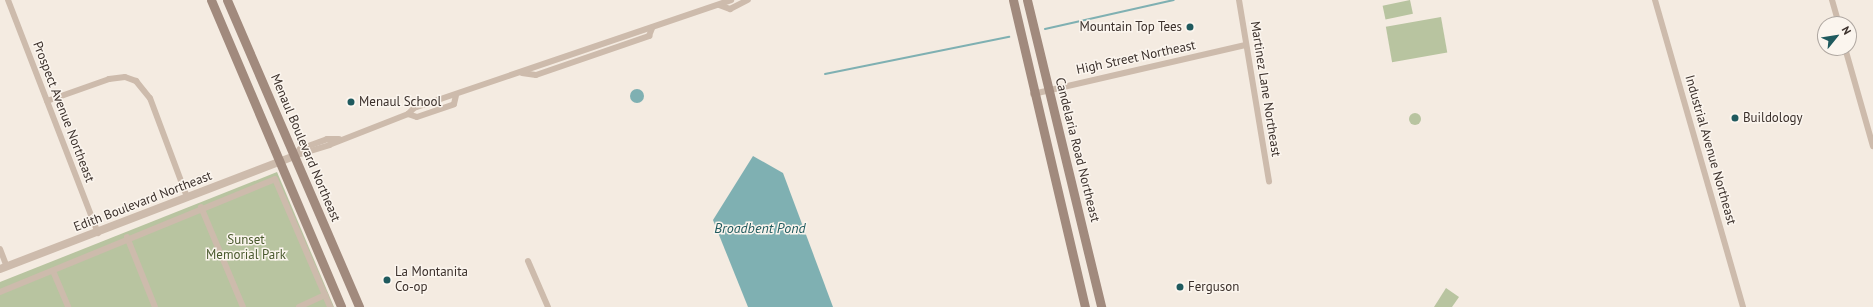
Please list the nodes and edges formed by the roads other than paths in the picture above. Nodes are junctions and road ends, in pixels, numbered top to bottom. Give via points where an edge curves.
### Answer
1 (8, 0) edge
2 (211, 0) edge
3 (227, 0) edge
4 (730, 0) edge
5 (748, 0) edge
6 (1013, 0) edge
7 (1027, 0) edge
8 (1240, 0) edge
9 (1655, 0) edge
10 (1832, 0) edge
11 (719, 5) junction
12 (1837, 16) edge
13 (1245, 45) junction
14 (1847, 56) edge
15 (1048, 88) junction
16 (1034, 94) junction
17 (47, 101) junction
18 (1873, 146) edge
19 (294, 156) junction
20 (281, 161) junction
21 (1269, 182) dead end
22 (187, 197) junction
23 (201, 207) junction
24 (98, 233) junction
25 (127, 237) junction
26 (0, 249) edge
27 (528, 262) dead end
28 (3, 268) edge
29 (53, 271) junction
30 (0, 292) edge
31 (325, 296) junction
32 (68, 307) edge
33 (155, 307) edge
34 (243, 307) edge
35 (299, 307) edge
36 (330, 307) edge
37 (341, 307) edge
38 (359, 307) edge
39 (548, 307) edge
40 (1085, 307) edge
41 (1101, 307) edge
42 (1743, 307) edge

1 - 17 street, Prospect Avenue Northeast
2 - 20 main road
3 - 19 main road, Menaul Boulevard Northeast
4 - 11 street, Edith Boulevard Northeast
5 - 11 street, Edith Boulevard Northeast via 730,9
6 - 16 main road
7 - 15 main road, Candelaria Road Northeast
8 - 13 street, Martinez Lane Northeast
9 - 42 street, Industrial Avenue Northeast
10 - 12 street
11 - 19 street, Edith Boulevard Northeast via 652,28 649,36 635,41 536,75 522,73 456,95 454,104 417,117 408,114
13 - 15 street, High Street Northeast
13 - 21 street, Martinez Lane Northeast
14 - 18 street
15 - 16 street, High Street Northeast
15 - 41 main road, Candelaria Road Northeast
16 - 40 main road
17 - 22 street via 109,79 132,78 144,88 150,98
17 - 24 street, Prospect Avenue Northeast
19 - 20 street, Edith Boulevard Northeast
19 - 38 main road, Menaul Boulevard Northeast
20 - 22 street, Edith Boulevard Northeast
20 - 37 main road
22 - 24 street, Edith Boulevard Northeast
23 - 25 street
23 - 31 street via 275,179
23 - 34 street
24 - 28 street, Edith Boulevard Northeast
25 - 29 street
25 - 33 street
26 - 28 street
27 - 39 street
29 - 30 street
29 - 32 street
31 - 35 street
31 - 36 street

